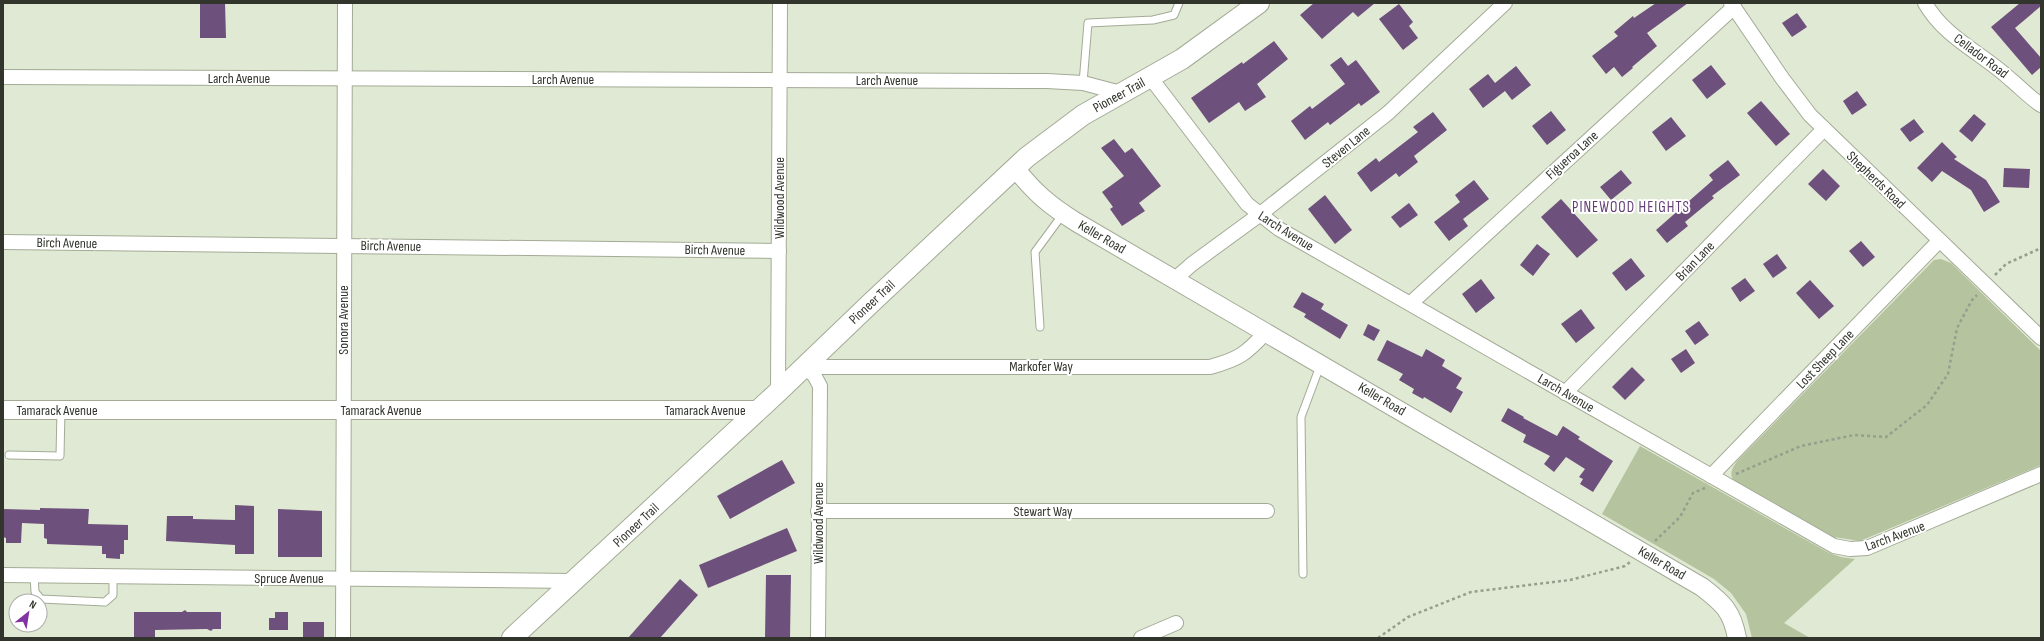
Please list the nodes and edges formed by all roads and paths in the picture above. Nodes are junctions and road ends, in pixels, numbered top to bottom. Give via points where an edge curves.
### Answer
1 (345, 3) edge
2 (780, 3) edge
3 (1179, 3) edge
4 (1259, 3) edge
5 (1505, 3) edge
6 (1925, 3) edge
7 (1733, 5) edge
8 (3, 77) edge
9 (1150, 77) junction
10 (344, 78) junction
11 (780, 79) junction
12 (1083, 83) junction
13 (1121, 93) junction
14 (2041, 105) edge
15 (1824, 129) junction
16 (1015, 168) junction
17 (1063, 214) junction
18 (1259, 215) junction
19 (1940, 241) junction
20 (3, 242) edge
21 (344, 246) junction
22 (779, 251) junction
23 (1175, 279) junction
24 (1411, 303) junction
25 (1040, 327) dead end
26 (1266, 332) junction
27 (2041, 338) edge
28 (1321, 364) junction
29 (804, 367) junction
30 (778, 392) junction
31 (1565, 393) junction
32 (3, 410) edge
33 (61, 410) junction
34 (343, 410) junction
35 (759, 410) junction
36 (9, 455) dead end
37 (2041, 474) edge
38 (1711, 476) junction
39 (818, 510) junction
40 (1267, 511) dead end
41 (1303, 574) dead end
42 (3, 575) edge
43 (34, 575) junction
44 (113, 577) junction
45 (343, 578) junction
46 (575, 581) junction
47 (1176, 623) dead end
48 (343, 638) edge
49 (512, 638) edge
50 (818, 638) edge
51 (1141, 638) edge
52 (1737, 638) edge

1 - 10 street, Sonora Avenue
2 - 11 street, Wildwood Avenue
3 - 12 lane via 1174,15 1153,20 1088,23
4 - 9 main road, Pioneer Trail via 1207,42
5 - 18 street, Steven Lane via 1388,113
6 - 14 street, Cellador Road via 1945,28
7 - 15 street, Shepherds Road via 1795,97
7 - 24 street, Figueroa Lane
8 - 10 street, Larch Avenue
9 - 13 main road, Pioneer Trail
9 - 18 street, Larch Avenue via 1247,204
10 - 11 street, Larch Avenue
10 - 21 street, Sonora Avenue
11 - 12 street, Larch Avenue via 1047,80
11 - 22 street, Wildwood Avenue
12 - 13 street, Larch Avenue
13 - 16 main road, Pioneer Trail via 1083,115
15 - 19 street, Shepherds Road
15 - 31 street, Brian Lane
16 - 17 street, Keller Road via 1031,188
16 - 29 main road, Pioneer Trail
17 - 23 street, Keller Road
17 - 25 lane via 1035,252
18 - 23 street, Steven Lane
18 - 24 street, Larch Avenue via 1279,229
19 - 27 street, Shepherds Road
19 - 38 street, Lost Sheep Lane
20 - 21 street, Birch Avenue
21 - 22 street, Birch Avenue
21 - 34 street, Sonora Avenue
22 - 30 street, Wildwood Avenue
23 - 26 street, Keller Road
24 - 31 street, Larch Avenue
26 - 28 street, Keller Road
26 - 29 street, Markofer Way via 1252,347 1234,360 1210,367
28 - 41 lane via 1301,417
28 - 52 street, Keller Road via 1702,587 1723,604 1734,621
29 - 30 main road, Pioneer Trail
29 - 39 street, Wildwood Avenue via 814,375 820,386
30 - 35 main road, Pioneer Trail
31 - 38 street, Larch Avenue
32 - 33 street, Tamarack Avenue
33 - 34 street, Tamarack Avenue
33 - 36 lane via 60,456
34 - 35 street, Tamarack Avenue
34 - 45 street, Sonora Avenue
35 - 46 main road, Pioneer Trail
37 - 38 street, Larch Avenue via 1888,541 1867,548 1850,549 1834,546
39 - 40 street, Stewart Way
39 - 50 street, Wildwood Avenue
42 - 43 street, Spruce Avenue
43 - 44 street, Spruce Avenue
43 - 44 lane via 35,592 42,600 105,602 113,595
44 - 45 street, Spruce Avenue
45 - 46 street, Spruce Avenue
45 - 48 street, Sonora Avenue
46 - 49 main road, Pioneer Trail
47 - 51 street

